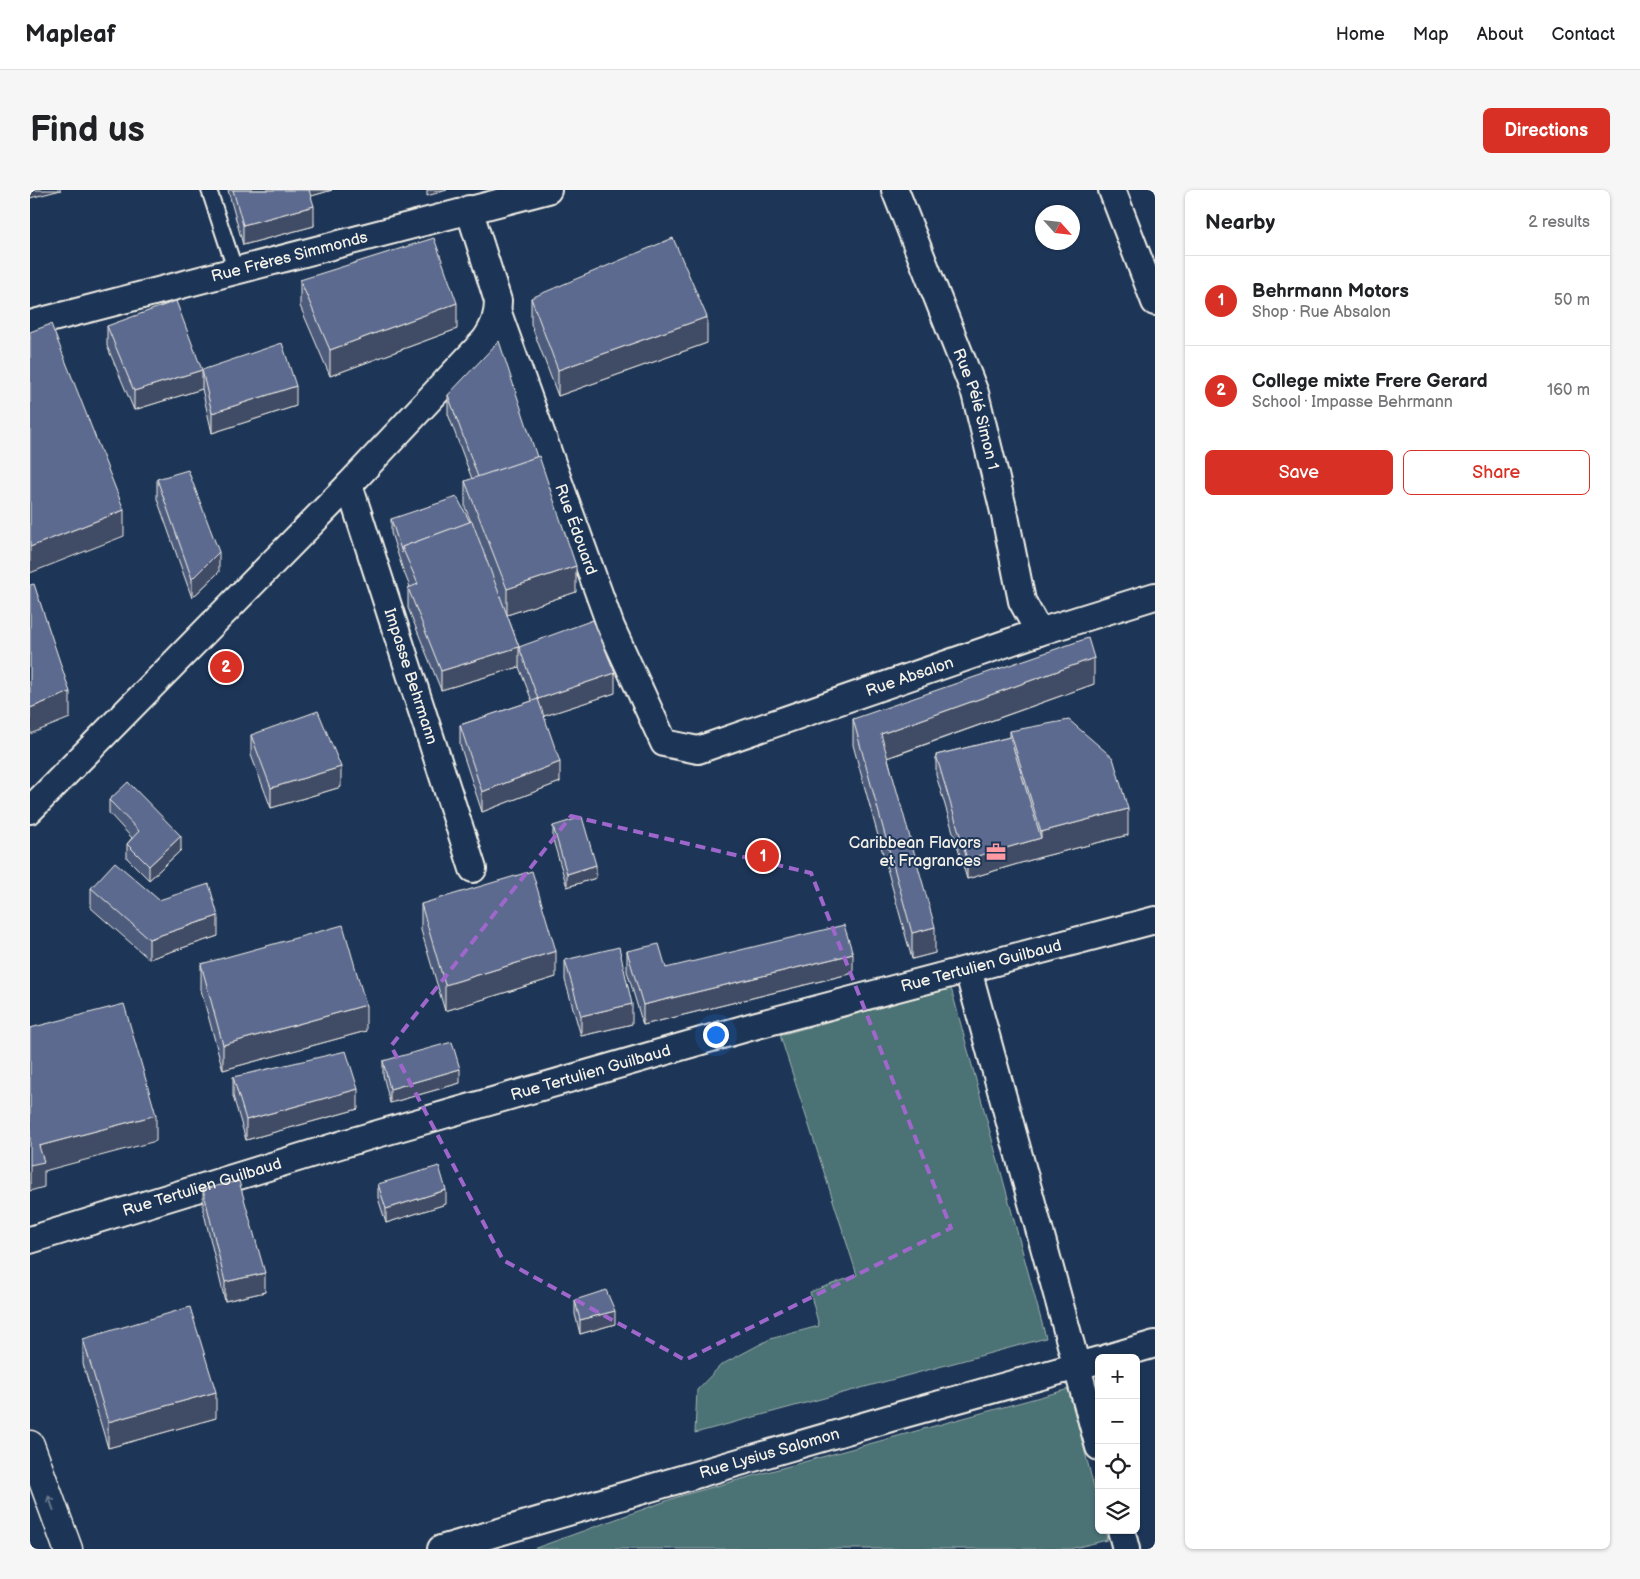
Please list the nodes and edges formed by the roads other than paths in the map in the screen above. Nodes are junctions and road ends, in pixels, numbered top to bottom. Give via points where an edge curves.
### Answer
1 (210, 190) edge
2 (548, 190) edge
3 (895, 190) edge
4 (1112, 190) edge
5 (469, 209) junction
6 (236, 272) junction
7 (1155, 302) edge
8 (498, 313) junction
9 (30, 324) edge
10 (349, 485) junction
11 (1155, 596) edge
12 (1039, 632) junction
13 (664, 743) joint
14 (30, 810) edge
15 (473, 869) dead end
16 (1155, 920) edge
17 (968, 970) junction
18 (30, 1240) edge
19 (1155, 1344) edge
20 (1121, 1354) edge
21 (1088, 1363) edge
22 (1099, 1444) edge
23 (30, 1445) edge
24 (1122, 1534) edge
25 (68, 1549) edge
26 (441, 1549) edge
27 (1126, 1549) edge

1 - 6 lane
2 - 5 street, Rue Frères Simmonds
3 - 12 street, Rue Pélé Simon 1 via 975,393 1022,601
4 - 7 street
5 - 6 street, Rue Frères Simmonds
5 - 8 street, Rue Édouard via 495,287
6 - 9 street, Rue Frères Simmonds
8 - 10 street via 486,340
8 - 13 street, Rue Édouard via 611,627
10 - 14 street
10 - 15 street, Impasse Behrmann
11 - 12 street, Rue Absalon
12 - 13 street, Rue Absalon via 698,750
16 - 17 street, Rue Tertulien Guilbaud
17 - 18 street, Rue Tertulien Guilbaud via 728,1033 354,1141
17 - 21 street
19 - 20 street
21 - 22 street
21 - 26 street, Rue Lysius Salomon
25 -> 23 main road
24 - 27 street

